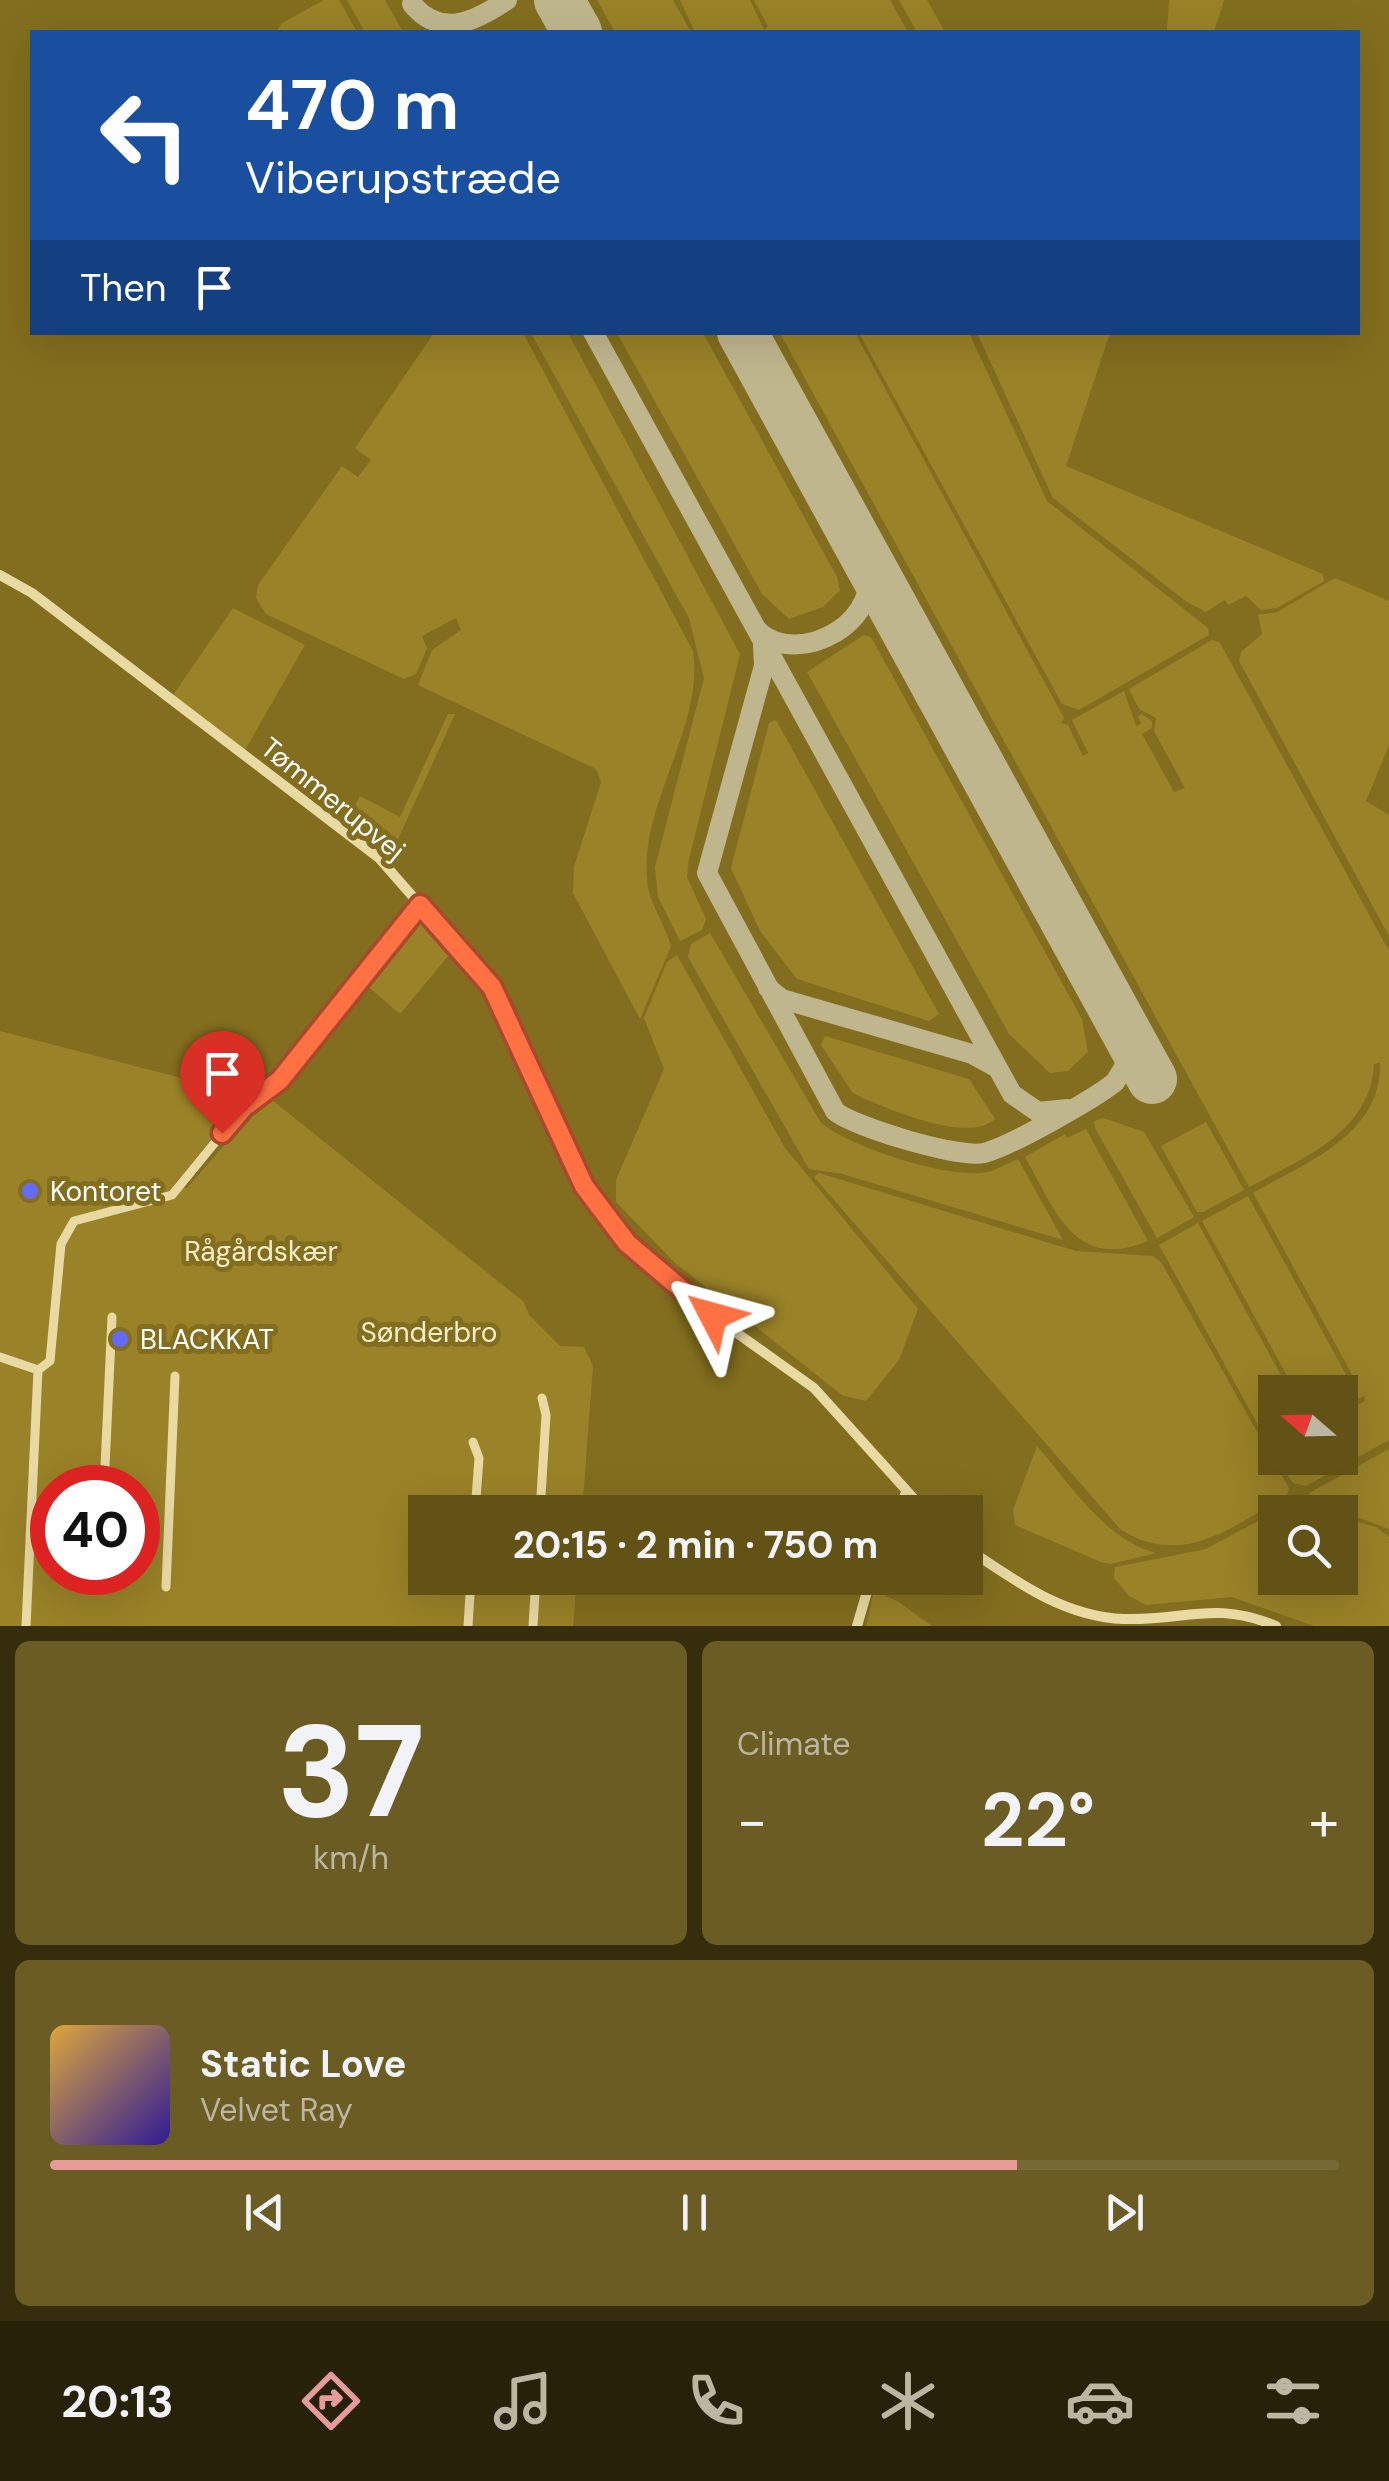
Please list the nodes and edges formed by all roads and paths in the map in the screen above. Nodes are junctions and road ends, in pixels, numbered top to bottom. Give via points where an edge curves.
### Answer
1 (0, 575) edge
2 (420, 905) junction
3 (112, 1317) dead end
4 (0, 1357) edge
5 (38, 1370) junction
6 (174, 1376) dead end
7 (542, 1398) dead end
8 (472, 1442) dead end
9 (105, 1465) edge
10 (906, 1493) edge
11 (476, 1495) edge
12 (541, 1495) edge
13 (983, 1559) edge
14 (166, 1587) dead end
15 (470, 1595) edge
16 (535, 1595) edge
17 (866, 1595) edge
18 (26, 1626) edge
19 (468, 1626) edge
20 (534, 1626) edge
21 (857, 1626) edge
22 (1276, 1626) edge

1 - 2 street, Tømmerupvej via 360,842
2 - 5 street via 280,1080 244,1107 172,1195 74,1221 61,1244 50,1361
2 - 10 street, Tømmerupvej via 492,987 570,1162 627,1243 814,1388
3 - 9 street
4 - 5 street
5 - 18 street
6 - 14 street
7 - 12 street
8 - 11 street via 479,1458
13 - 22 street via 1043,1597 1096,1616 1142,1619 1220,1610
15 - 19 street
16 - 20 street
17 - 21 street

